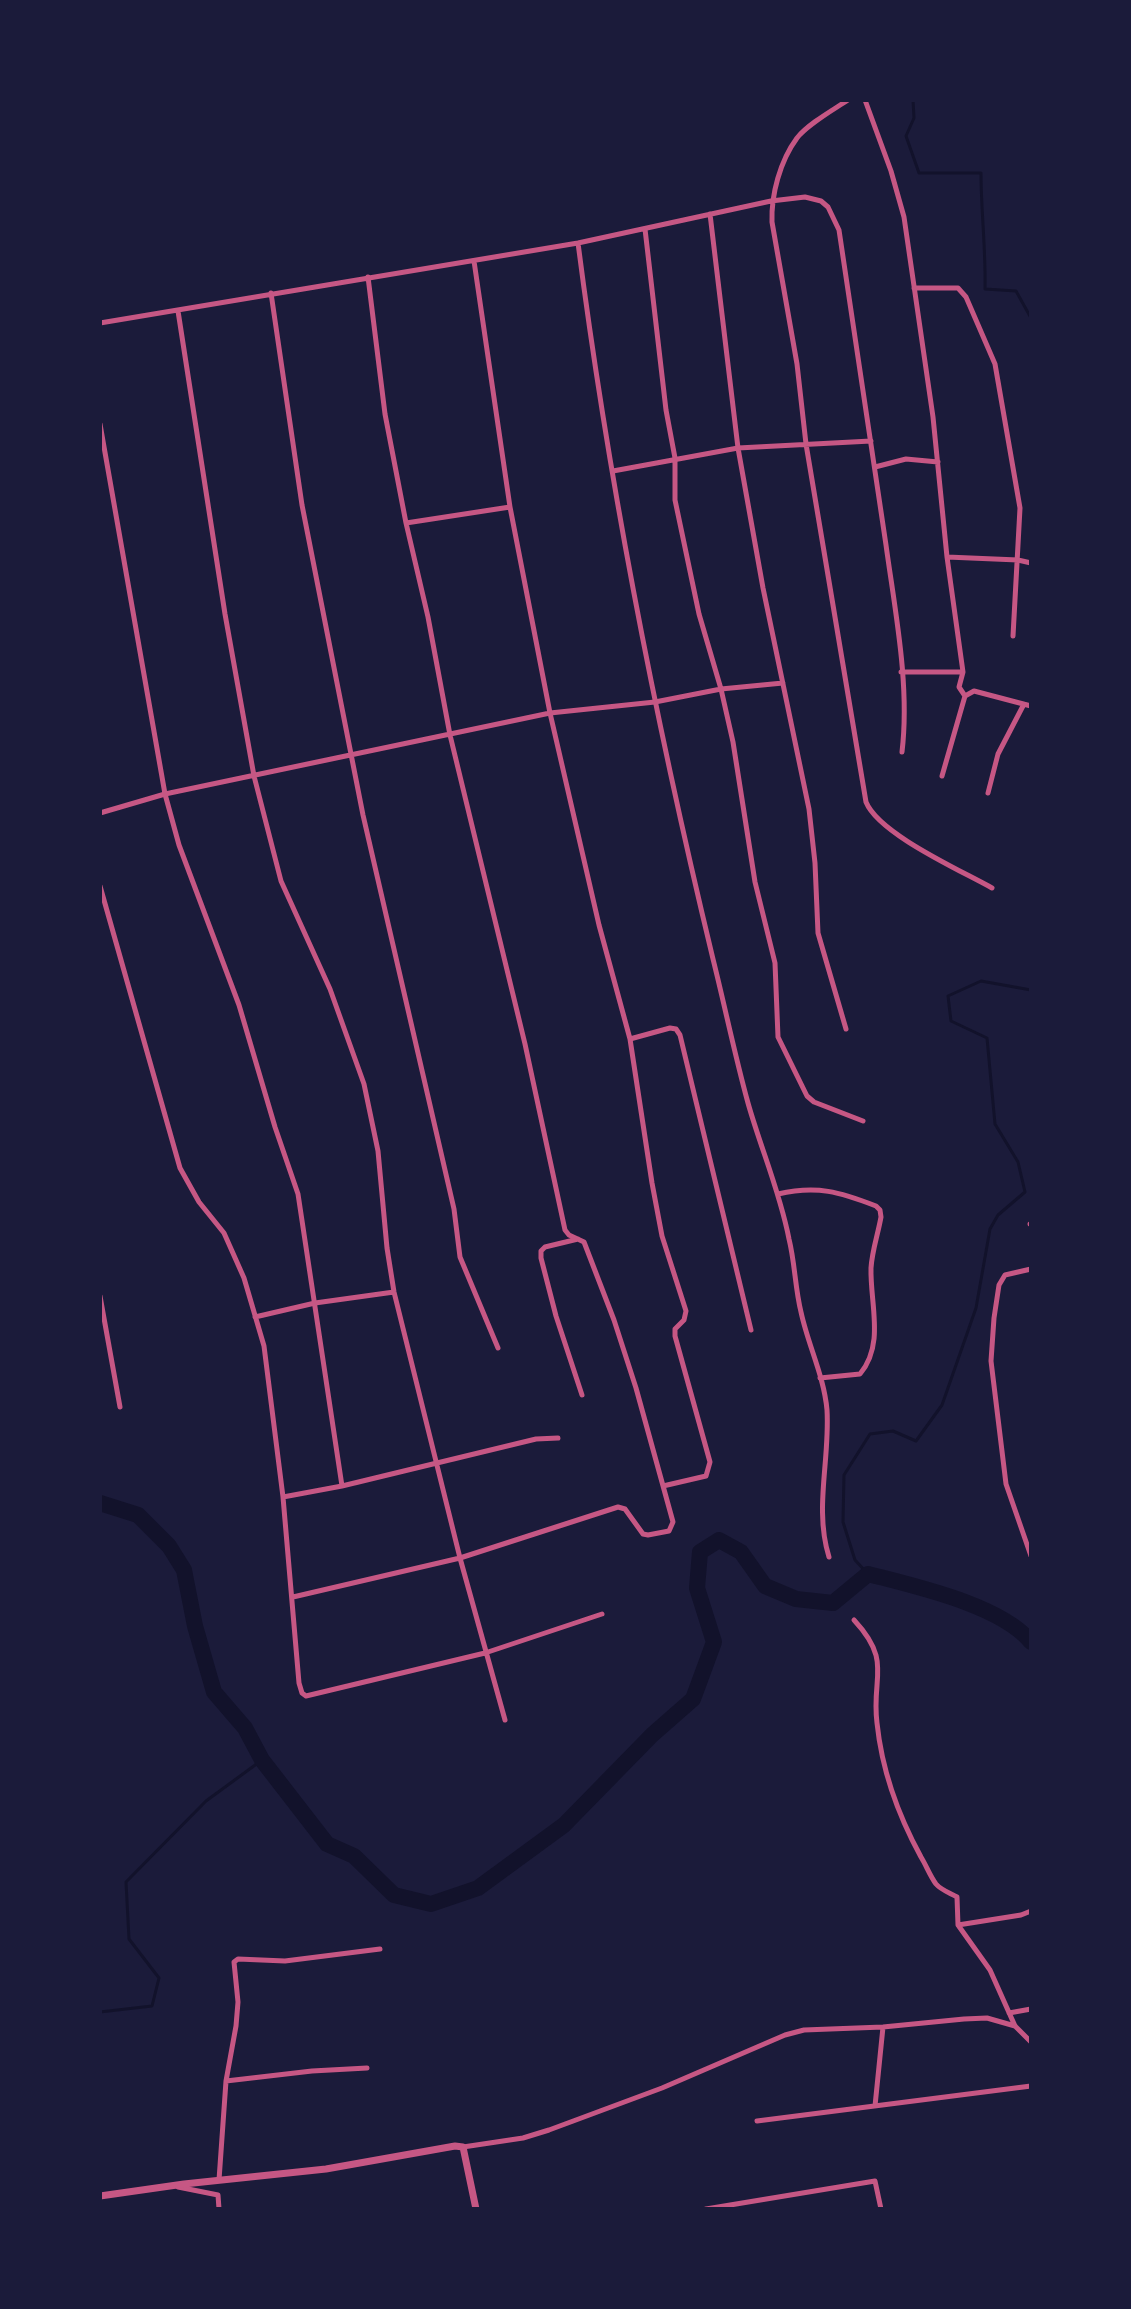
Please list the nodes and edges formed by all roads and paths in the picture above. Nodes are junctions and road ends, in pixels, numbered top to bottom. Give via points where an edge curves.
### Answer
1 (848, 100) edge
2 (865, 100) edge
3 (771, 201) junction
4 (710, 214) junction
5 (645, 229) junction
6 (578, 243) junction
7 (474, 261) junction
8 (368, 277) junction
9 (914, 288) junction
10 (271, 293) junction
11 (178, 311) junction
12 (100, 323) edge
13 (100, 424) edge
14 (871, 441) junction
15 (806, 444) junction
16 (738, 448) junction
17 (675, 458) junction
18 (938, 462) junction
19 (875, 467) junction
20 (613, 471) junction
21 (510, 507) junction
22 (406, 523) junction
23 (947, 557) junction
24 (1018, 560) junction
25 (1031, 563) edge
26 (1013, 636) dead end
27 (901, 672) junction
28 (963, 672) junction
29 (783, 683) junction
30 (721, 689) junction
31 (965, 696) junction
32 (655, 702) junction
33 (1028, 705) edge
34 (550, 713) junction
35 (450, 735) junction
36 (902, 752) dead end
37 (352, 756) junction
38 (254, 776) junction
39 (942, 776) dead end
40 (988, 793) dead end
41 (165, 794) junction
42 (100, 813) edge
43 (100, 886) edge
44 (992, 888) dead end
45 (846, 1029) dead end
46 (630, 1039) junction
47 (863, 1121) dead end
48 (778, 1194) junction
49 (579, 1239) junction
50 (1031, 1269) edge
51 (394, 1292) junction
52 (100, 1296) edge
53 (315, 1303) junction
54 (255, 1317) junction
55 (751, 1330) dead end
56 (498, 1348) dead end
57 (820, 1378) junction
58 (582, 1395) dead end
59 (120, 1407) dead end
60 (558, 1438) dead end
61 (438, 1464) junction
62 (342, 1486) junction
63 (663, 1486) junction
64 (283, 1497) junction
65 (1031, 1556) edge
66 (829, 1557) dead end
67 (460, 1558) junction
68 (293, 1597) junction
69 (602, 1614) dead end
70 (854, 1620) dead end
71 (485, 1653) junction
72 (505, 1720) dead end
73 (1031, 1911) edge
74 (958, 1925) junction
75 (380, 1949) dead end
76 (1031, 2009) edge
77 (1009, 2013) junction
78 (1015, 2026) junction
79 (883, 2027) junction
80 (1031, 2042) edge
81 (367, 2068) dead end
82 (226, 2081) junction
83 (1031, 2086) edge
84 (875, 2106) junction
85 (757, 2121) dead end
86 (463, 2147) junction
87 (219, 2180) junction
88 (174, 2186) junction
89 (100, 2196) edge
90 (219, 2209) edge
91 (476, 2209) edge
92 (706, 2209) edge
93 (881, 2209) edge

1 - 3 street via 797,137
2 - 9 street via 904,217
3 - 4 street
3 - 14 street via 821,201 839,230
3 - 15 street
4 - 5 street
4 - 16 street
5 - 6 street
5 - 17 street
6 - 7 street
6 - 20 street
7 - 8 street
7 - 21 street
8 - 10 street
8 - 22 street via 385,414
9 - 18 street
9 - 24 street via 958,288 995,364 1020,508
10 - 11 street
10 - 37 street via 302,505
11 - 12 street
11 - 38 street
13 - 41 street
14 - 15 street
14 - 19 street
15 - 16 street
15 - 44 street via 870,812 880,823
16 - 17 street
16 - 29 street
17 - 20 street
17 - 30 street via 675,500
18 - 19 street via 906,459
18 - 23 street
19 - 27 street
20 - 32 street
21 - 22 street
21 - 34 street
22 - 35 street
23 - 24 street
23 - 28 street
24 - 25 street
24 - 26 street
27 - 28 street
27 - 36 street
28 - 31 street via 959,687
29 - 30 street
29 - 45 street via 809,809 818,933
30 - 32 street
30 - 47 street via 775,963 778,1037 807,1096
31 - 33 street via 974,691
31 - 39 street
32 - 34 street
32 - 48 street via 748,1103
33 - 40 street via 998,754
34 - 35 street
34 - 46 street
35 - 37 street
35 - 49 street via 565,1230
37 - 38 street
37 - 56 street via 454,1209 460,1257
38 - 41 street
38 - 51 street via 281,881 330,989 364,1084 378,1151
41 - 42 street
41 - 53 street via 298,1194
43 - 54 street via 180,1168 224,1233
46 - 55 street via 670,1028 680,1035
46 - 63 street via 662,1236 686,1311 675,1336 710,1462 706,1476
48 - 57 street
48 - 57 street via 815,1188 843,1193 880,1210 871,1266 873,1355 860,1374
49 - 58 street via 545,1247 541,1258
49 - 63 street via 619,1334
50 - 65 street via 1005,1275 999,1285 991,1361 1006,1484
51 - 53 street
51 - 61 street
52 - 59 street
53 - 54 street
53 - 62 street
54 - 64 street via 264,1346
57 - 66 street via 827,1425 823,1538
60 - 61 street
61 - 62 street
61 - 67 street
62 - 64 street
63 - 67 street via 673,1522 669,1531 643,1534 618,1507
64 - 68 street
67 - 68 street
67 - 71 street
68 - 71 street via 299,1683 306,1696
69 - 71 street
70 - 74 street via 876,1654 876,1719 884,1767 905,1828 938,1886 957,1897
71 - 72 street
73 - 74 street
74 - 77 street via 990,1970
75 - 82 street via 234,1962 238,2002
76 - 77 street
77 - 78 street
78 - 79 street via 976,2018
78 - 80 street
79 - 84 street
79 - 86 street via 785,2035 549,2130
81 - 82 street
82 - 87 street
83 - 84 street
84 - 85 street
86 - 87 street
86 - 91 street
87 - 88 street
88 - 89 street
88 - 90 street via 218,2195
92 - 93 street via 875,2181

